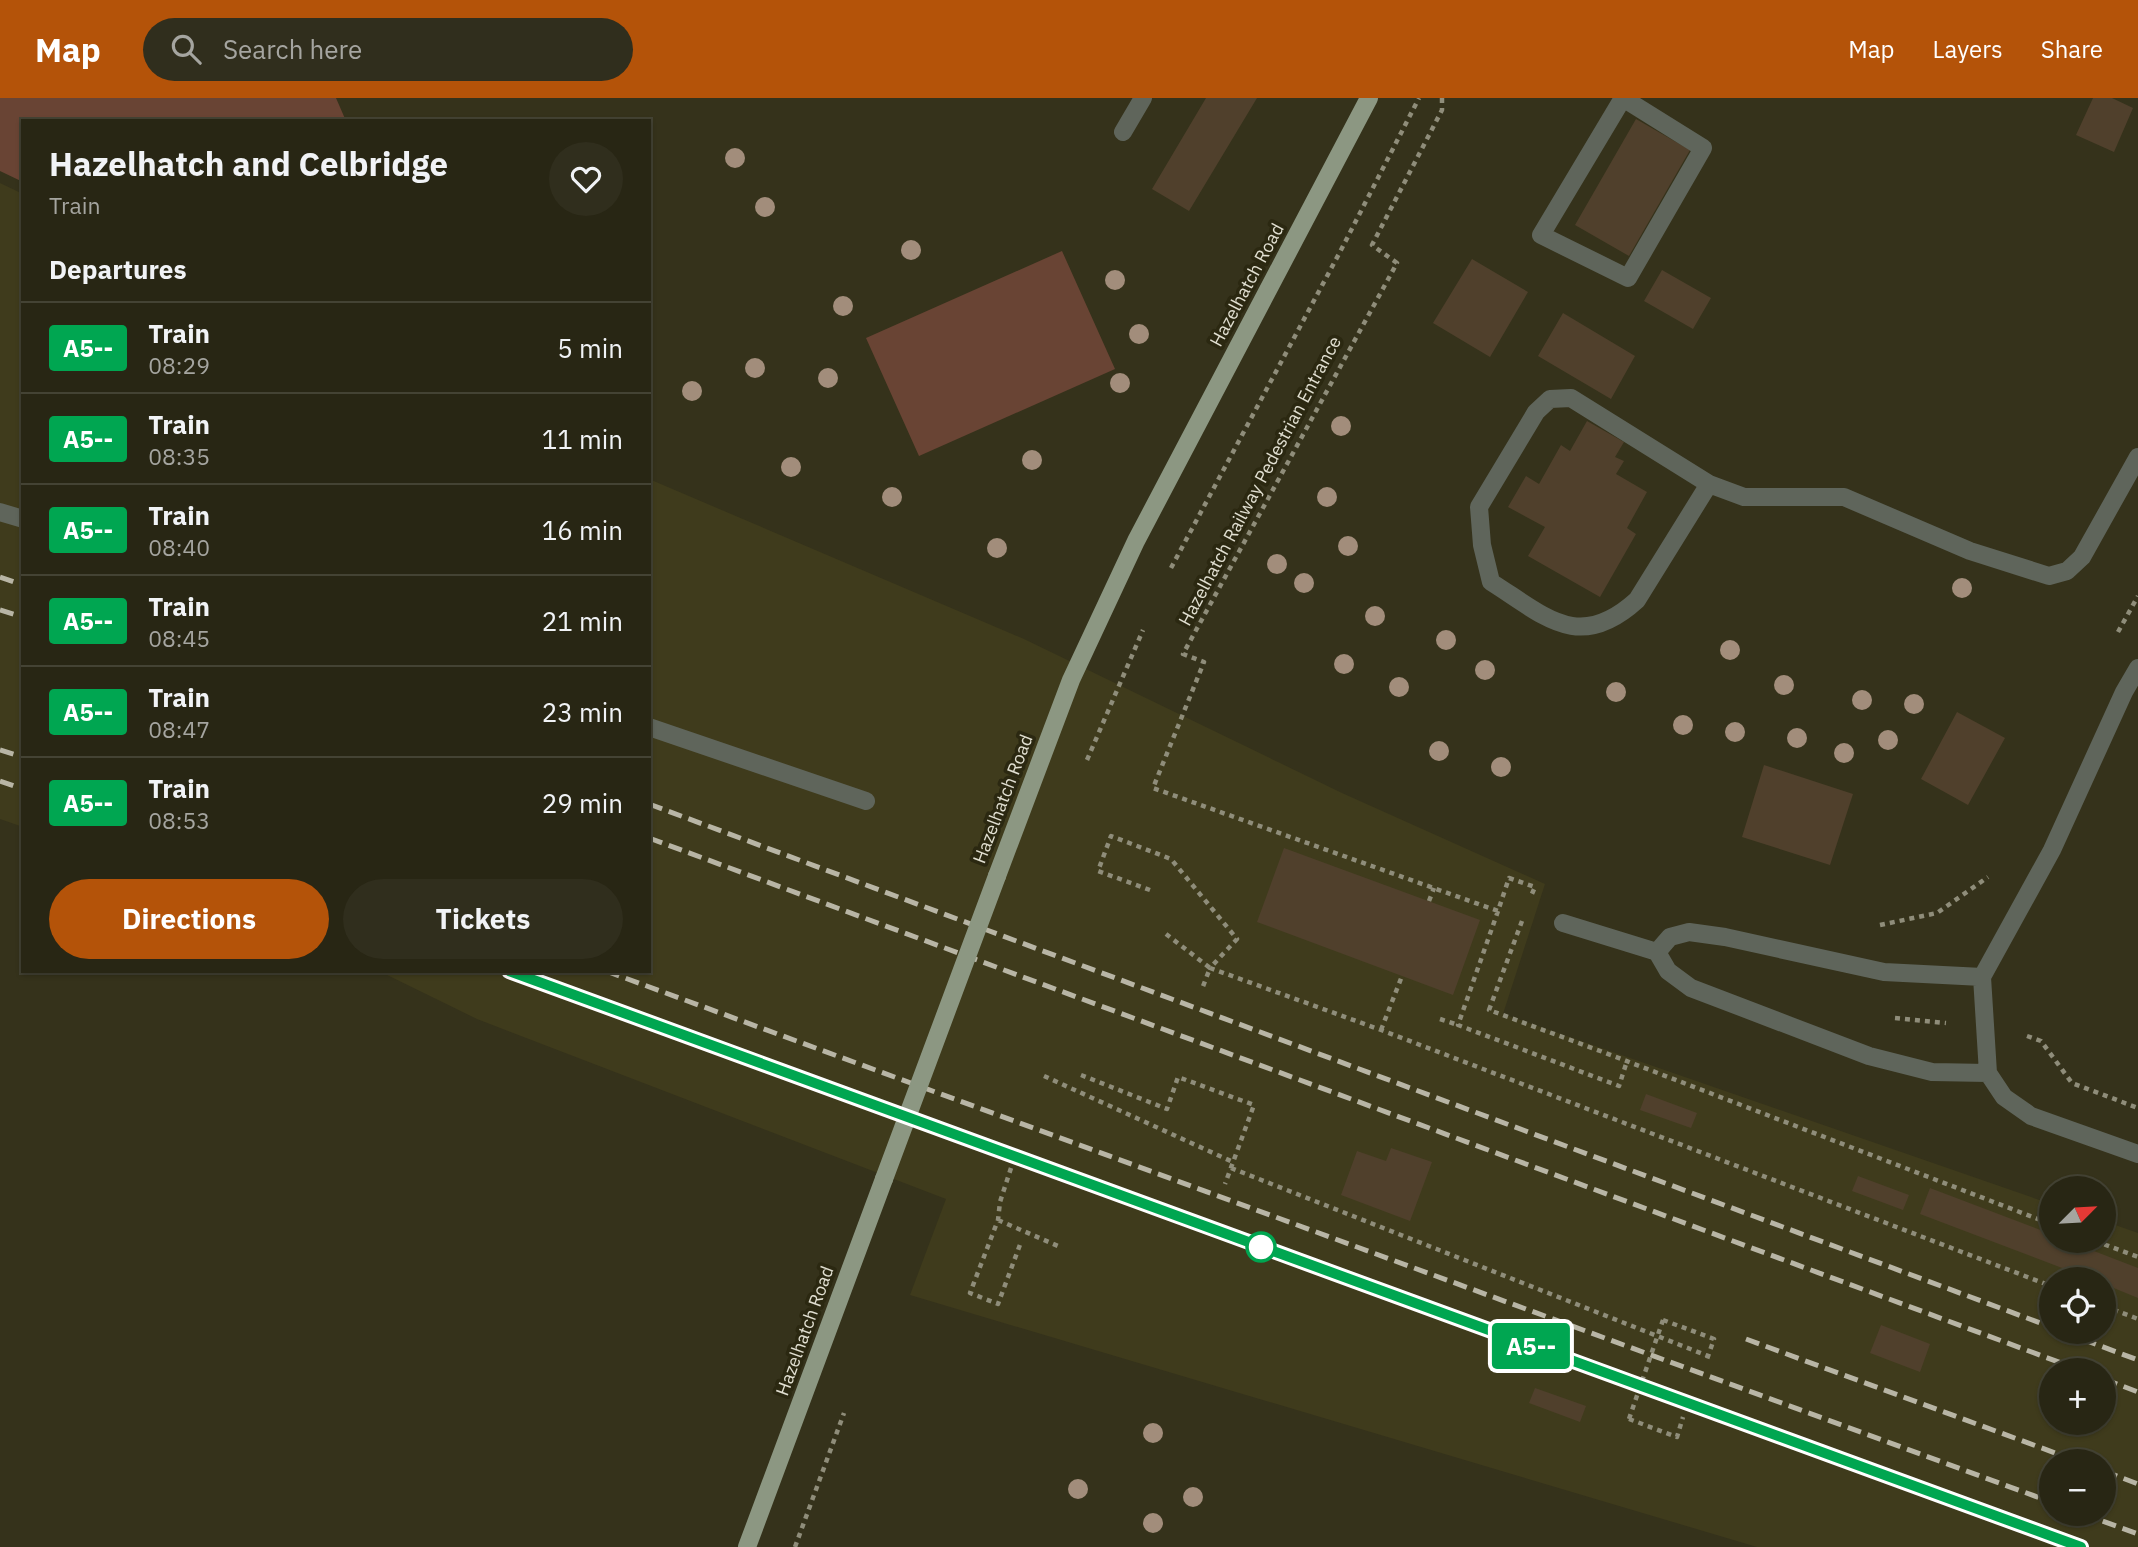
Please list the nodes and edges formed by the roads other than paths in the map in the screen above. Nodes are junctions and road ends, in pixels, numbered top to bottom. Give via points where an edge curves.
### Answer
1 (1143, 98) edge
2 (1369, 98) edge
3 (1623, 98) edge
4 (1123, 132) dead end
5 (2138, 457) edge
6 (1709, 484) junction
7 (0, 512) edge
8 (21, 518) edge
9 (2138, 668) edge
10 (651, 728) edge
11 (866, 801) dead end
12 (1563, 923) dead end
13 (1657, 952) junction
14 (1982, 977) junction
15 (1988, 1073) junction
16 (2138, 1154) edge
17 (747, 1547) edge

1 - 4 street
2 - 17 main road, Hazelhatch Road, bridge via 1136,541 1071,680
3 - 3 street via 1703,148 1629,278 1541,235
5 - 6 street via 2082,558 2067,571 2049,576 1970,551 1844,497 1744,497
6 - 6 street via 1571,398 1550,399 1536,412 1479,507 1491,582 1552,620 1584,628 1604,624 1637,600
7 - 8 street
9 - 14 street via 2052,850
10 - 11 street
12 - 13 street
13 - 14 street via 1670,937 1689,932 1884,972
13 - 15 street via 1668,971 1691,988 1869,1056 1932,1072
14 - 15 street
15 - 16 street via 2004,1097 2031,1116

